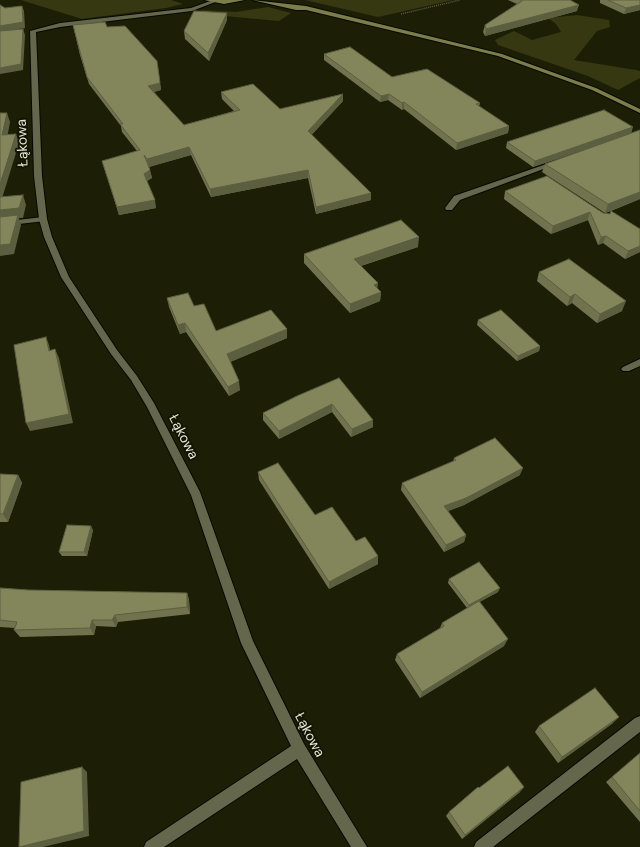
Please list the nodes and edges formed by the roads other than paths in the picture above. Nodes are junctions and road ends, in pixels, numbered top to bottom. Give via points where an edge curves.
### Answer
1 (198, 0) edge
2 (208, 0) edge
3 (242, 0) edge
4 (254, 0) edge
5 (286, 0) edge
6 (216, 1) junction
7 (306, 8) junction
8 (176, 9) junction
9 (640, 111) edge
10 (562, 161) edge
11 (449, 208) dead end
12 (43, 219) junction
13 (0, 224) edge
14 (640, 362) edge
15 (626, 370) dead end
16 (640, 722) edge
17 (299, 749) junction
18 (151, 847) edge
19 (360, 847) edge
20 (481, 847) edge

1 - 8 street, Łąkowa
2 - 6 street
3 - 6 street
4 - 7 street
5 - 7 street
6 - 8 street, Łąkowa via 196,8
7 - 9 street via 500,55 594,89
8 - 12 street, Łąkowa via 47,27 30,32 38,176
10 - 11 street via 537,173 457,198
12 - 13 street
12 - 17 street, Łąkowa via 48,238 66,277 148,400 196,495 247,642
14 - 15 street
16 - 20 street
17 - 18 street
17 - 19 street, Łąkowa

